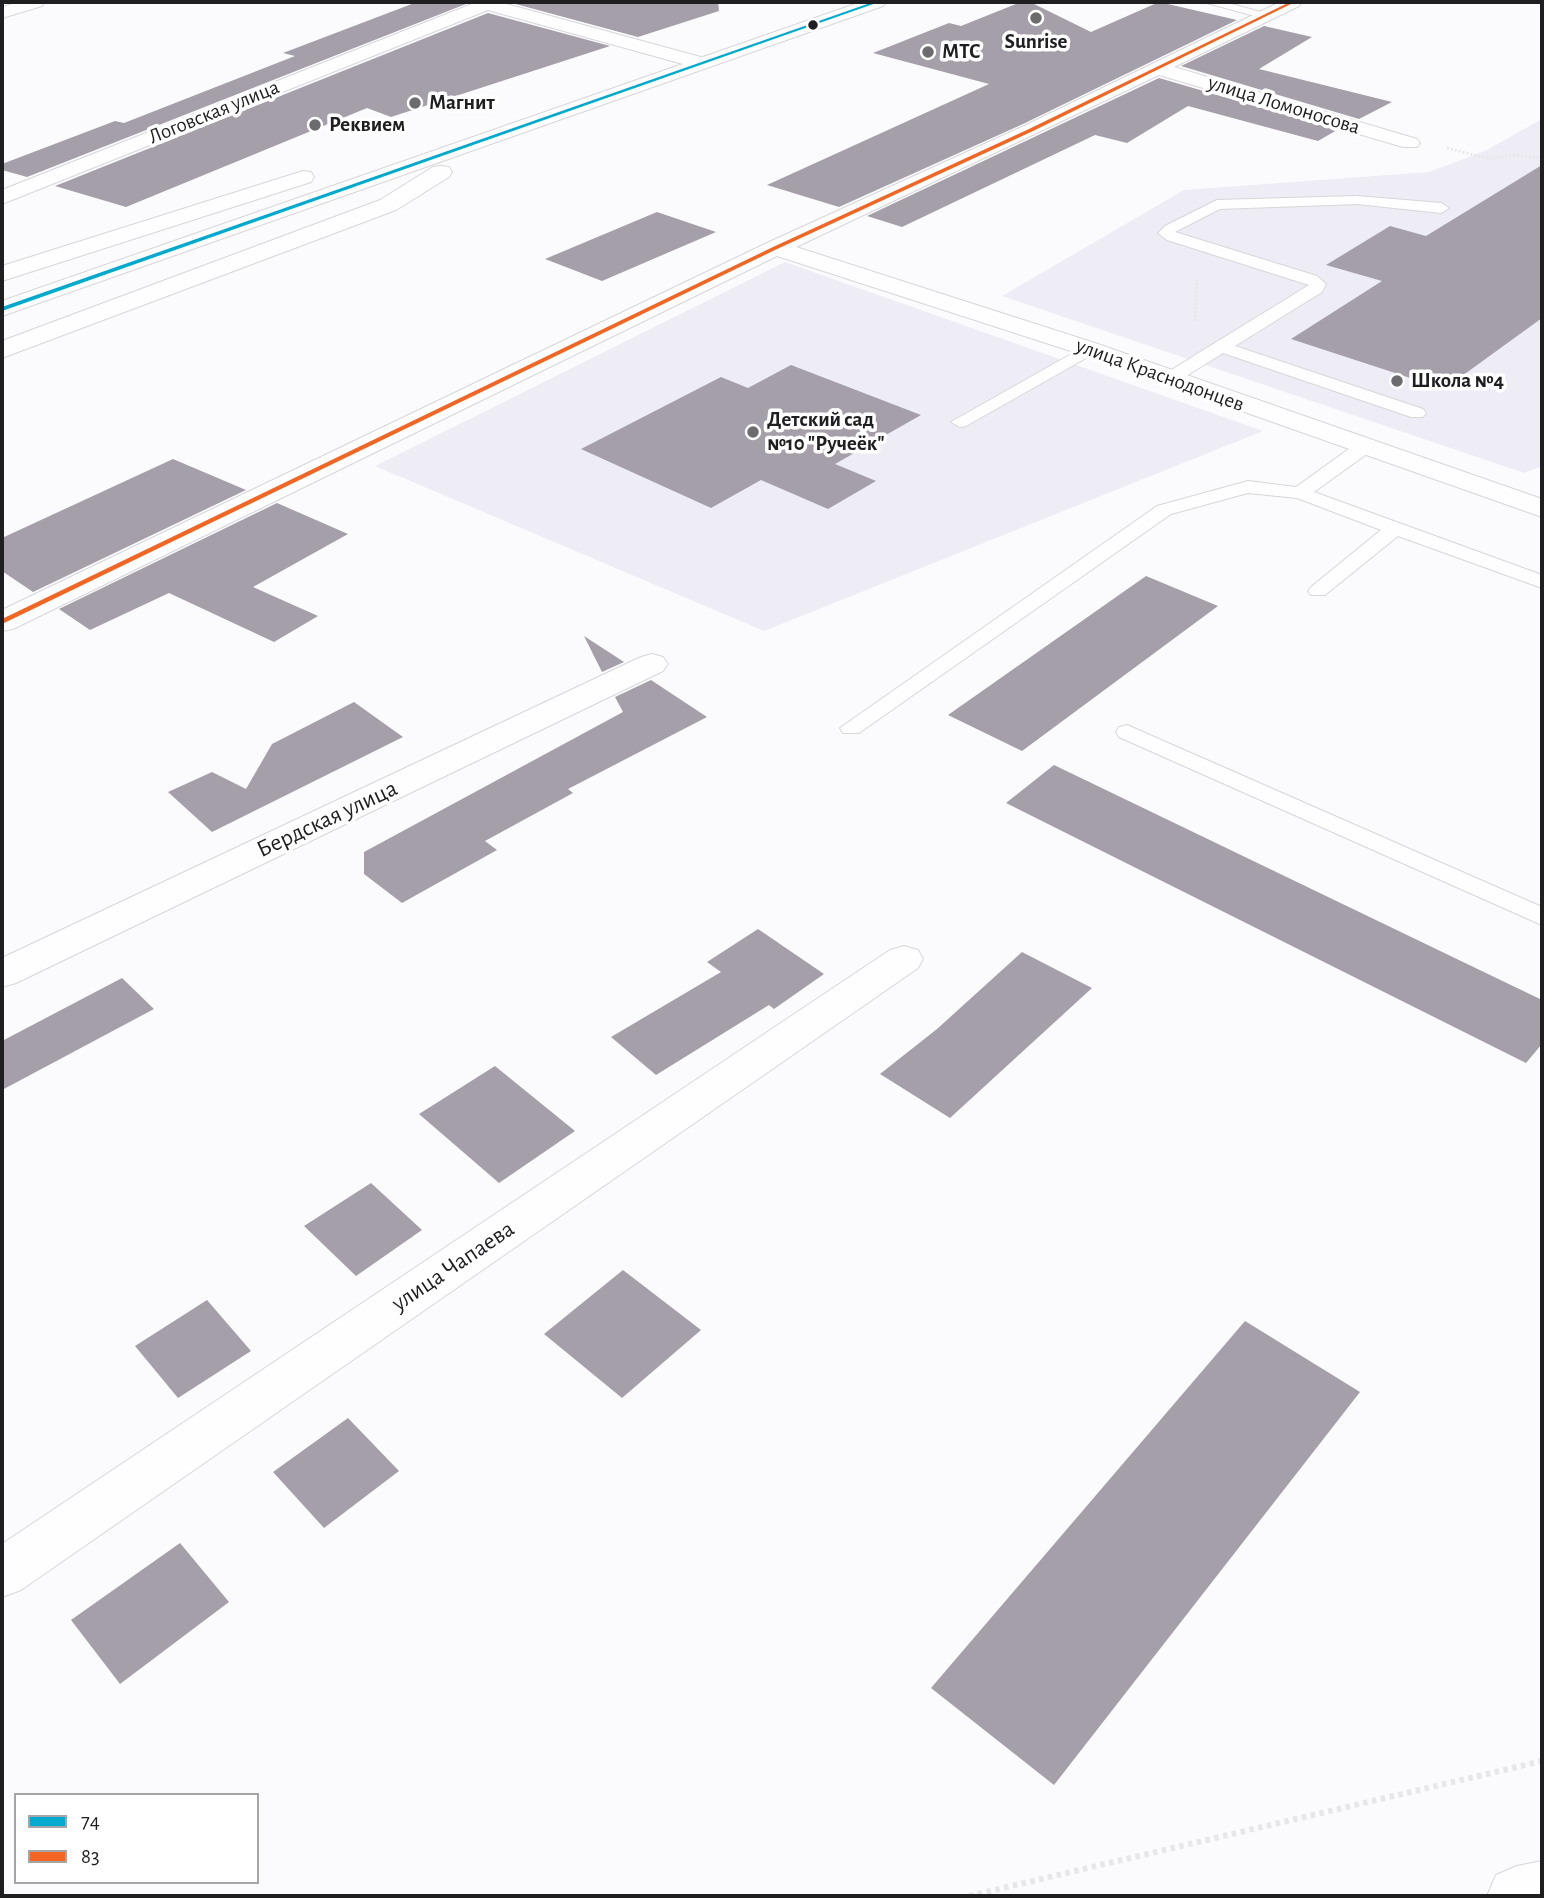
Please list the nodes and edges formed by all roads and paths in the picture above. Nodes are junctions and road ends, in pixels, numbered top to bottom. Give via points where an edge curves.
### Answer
1 (36, 2) edge
2 (877, 2) edge
3 (1209, 2) edge
4 (1293, 2) edge
5 (2, 13) edge
6 (1266, 15) junction
7 (701, 63) junction
8 (1157, 68) junction
9 (519, 128) junction
10 (1410, 143) joint
11 (394, 149) dead end
12 (1542, 158) edge
13 (320, 171) dead end
14 (2, 198) edge
15 (1441, 208) dead end
16 (1198, 245) junction
17 (775, 248) junction
18 (2, 274) edge
19 (2, 309) edge
20 (1221, 347) junction
21 (1089, 349) junction
22 (2, 350) edge
23 (1194, 363) junction
24 (1169, 379) junction
25 (1417, 413) dead end
26 (960, 422) dead end
27 (1364, 447) junction
28 (1300, 492) junction
29 (1542, 508) edge
30 (1395, 528) junction
31 (1542, 582) edge
32 (1318, 591) dead end
33 (2, 622) edge
34 (653, 664) dead end
35 (851, 728) dead end
36 (1127, 733) dead end
37 (1542, 917) edge
38 (904, 959) dead end
39 (2, 974) edge
40 (2, 1573) edge
41 (1542, 1761) edge
42 (1542, 1891) edge
43 (969, 1896) edge
44 (1517, 1896) edge

1 - 5 street
2 - 7 street
3 - 6 lane
4 - 6 street
6 - 8 street
7 - 9 street
7 - 14 street, Логовская улица via 487,4
8 - 10 street, улица Ломоносова
8 - 17 street
9 - 11 street via 429,138
9 - 19 street
9 - 22 street via 388,205
10 - 12 path via 1429,143 1489,159 1511,155
13 - 18 street
15 - 16 lane via 1357,200 1217,205 1166,233
16 - 20 lane via 1318,284
16 - 23 path
17 - 21 street, улица Краснодонцев
17 - 33 street
20 - 23 lane
20 - 25 lane
21 - 24 street, улица Краснодонцев
21 - 26 lane
23 - 24 lane
24 - 27 street, улица Краснодонцев
27 - 28 lane
27 - 29 street, улица Краснодонцев
28 - 30 lane
28 - 35 lane via 1248,487 1164,510
30 - 31 lane
30 - 32 lane
34 - 39 street, Бердская улица
36 - 37 lane
38 - 40 street, улица Чапаева
41 - 43 path
42 - 44 street

